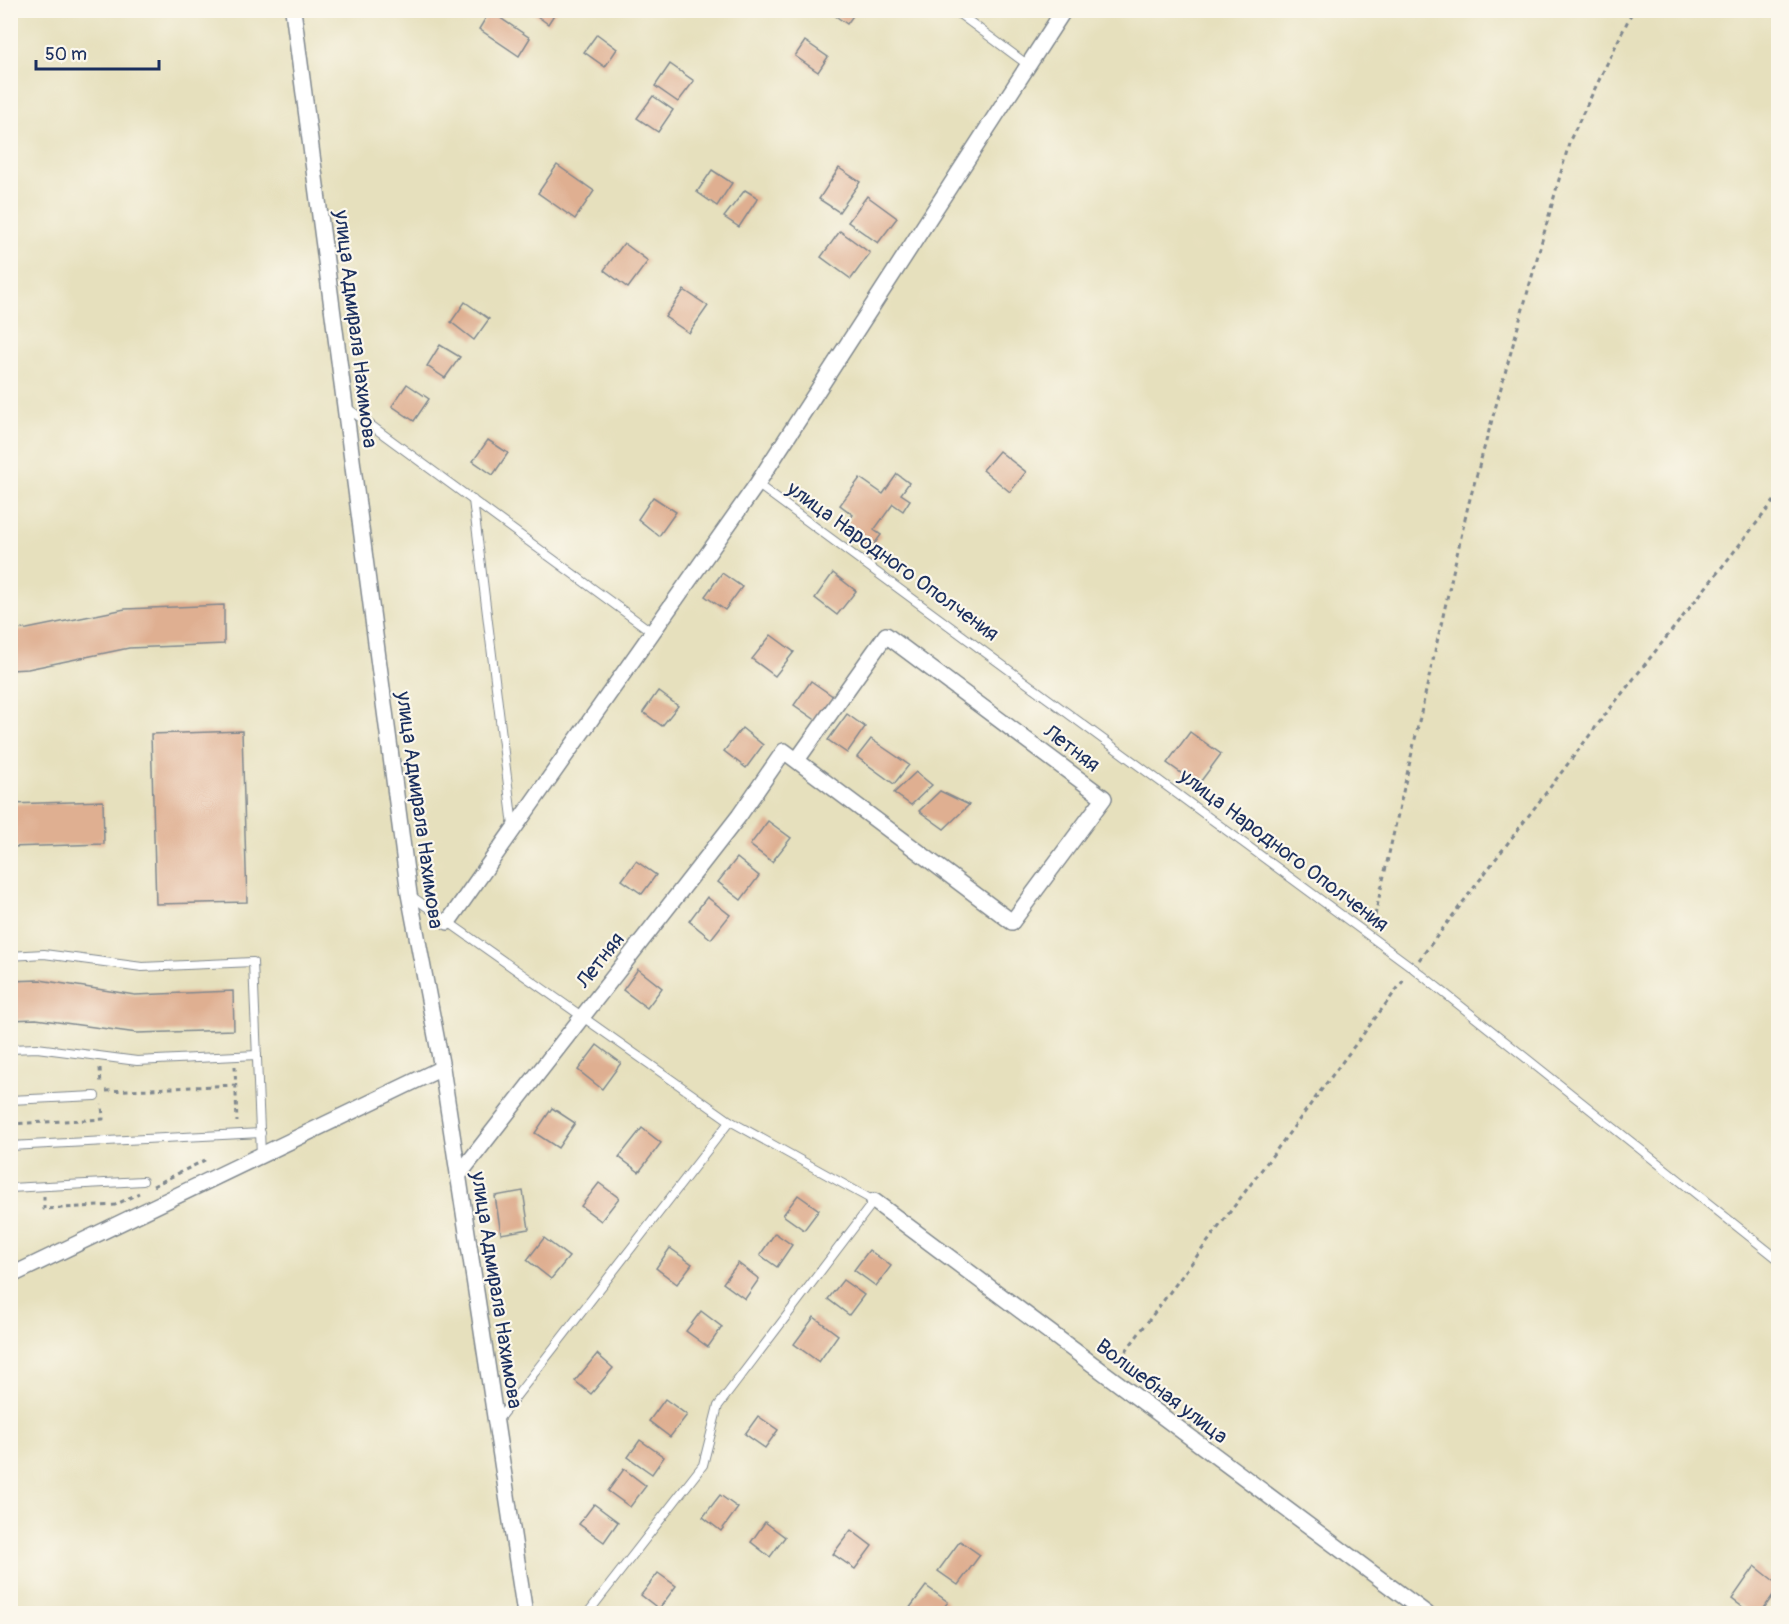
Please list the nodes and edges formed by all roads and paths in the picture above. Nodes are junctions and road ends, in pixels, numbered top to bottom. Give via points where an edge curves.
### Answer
1 (293, 10) edge
2 (954, 10) edge
3 (1064, 10) edge
4 (1633, 10) edge
5 (1028, 65) junction
6 (344, 406) junction
7 (758, 484) junction
8 (1779, 496) edge
9 (473, 500) junction
10 (652, 632) junction
11 (796, 760) junction
12 (513, 828) junction
13 (409, 894) junction
14 (448, 922) junction
15 (1370, 938) junction
16 (10, 956) edge
17 (1413, 968) junction
18 (583, 1016) junction
19 (10, 1050) edge
20 (257, 1055) junction
21 (234, 1057) junction
22 (442, 1068) junction
23 (236, 1085) junction
24 (98, 1094) joint
25 (10, 1100) edge
26 (730, 1121) junction
27 (261, 1133) junction
28 (238, 1134) junction
29 (10, 1146) edge
30 (261, 1155) junction
31 (458, 1176) junction
32 (143, 1181) dead end
33 (10, 1188) edge
34 (874, 1201) junction
35 (1779, 1259) edge
36 (10, 1276) edge
37 (1125, 1390) junction
38 (496, 1422) junction
39 (525, 1614) edge
40 (587, 1614) edge
41 (1427, 1614) edge

1 - 6 street, улица Адмирала Нахимова
2 - 5 lane
3 - 5 street
4 - 15 path via 1567,151 1468,506
5 - 7 street
6 - 9 lane
6 - 13 street, улица Адмирала Нахимова
7 - 10 street
7 - 15 lane, улица Народного Ополчения via 1268,858
8 - 17 path via 1605,715
9 - 10 lane
9 - 12 lane
10 - 12 street
11 - 11 street, Летняя via 1012,922 1104,798 886,635
11 - 18 street, Летняя via 784,751 739,816
12 - 14 street
13 - 14 lane
13 - 22 street, улица Адмирала Нахимова
14 - 18 lane
15 - 17 lane, улица Народного Ополчения
16 - 20 lane via 44,954 142,967 253,962
17 - 35 lane, улица Народного Ополчения
17 - 37 path via 1125,1352
18 - 26 lane
18 - 31 street, Летняя
19 - 21 lane via 37,1048 137,1062
20 - 21 lane
20 - 27 lane
21 - 23 path
22 - 30 street
22 - 31 street, улица Адмирала Нахимова
23 - 24 path
23 - 28 path
24 - 25 lane
26 - 34 lane
26 - 38 lane
27 - 28 lane
27 - 30 lane
28 - 29 lane
30 - 36 street
31 - 38 street, улица Адмирала Нахимова
32 - 33 lane
34 - 37 street, Волшебная улица
34 - 40 lane via 718,1406 703,1465
37 - 41 street, Волшебная улица
38 - 39 street, улица Адмирала Нахимова

